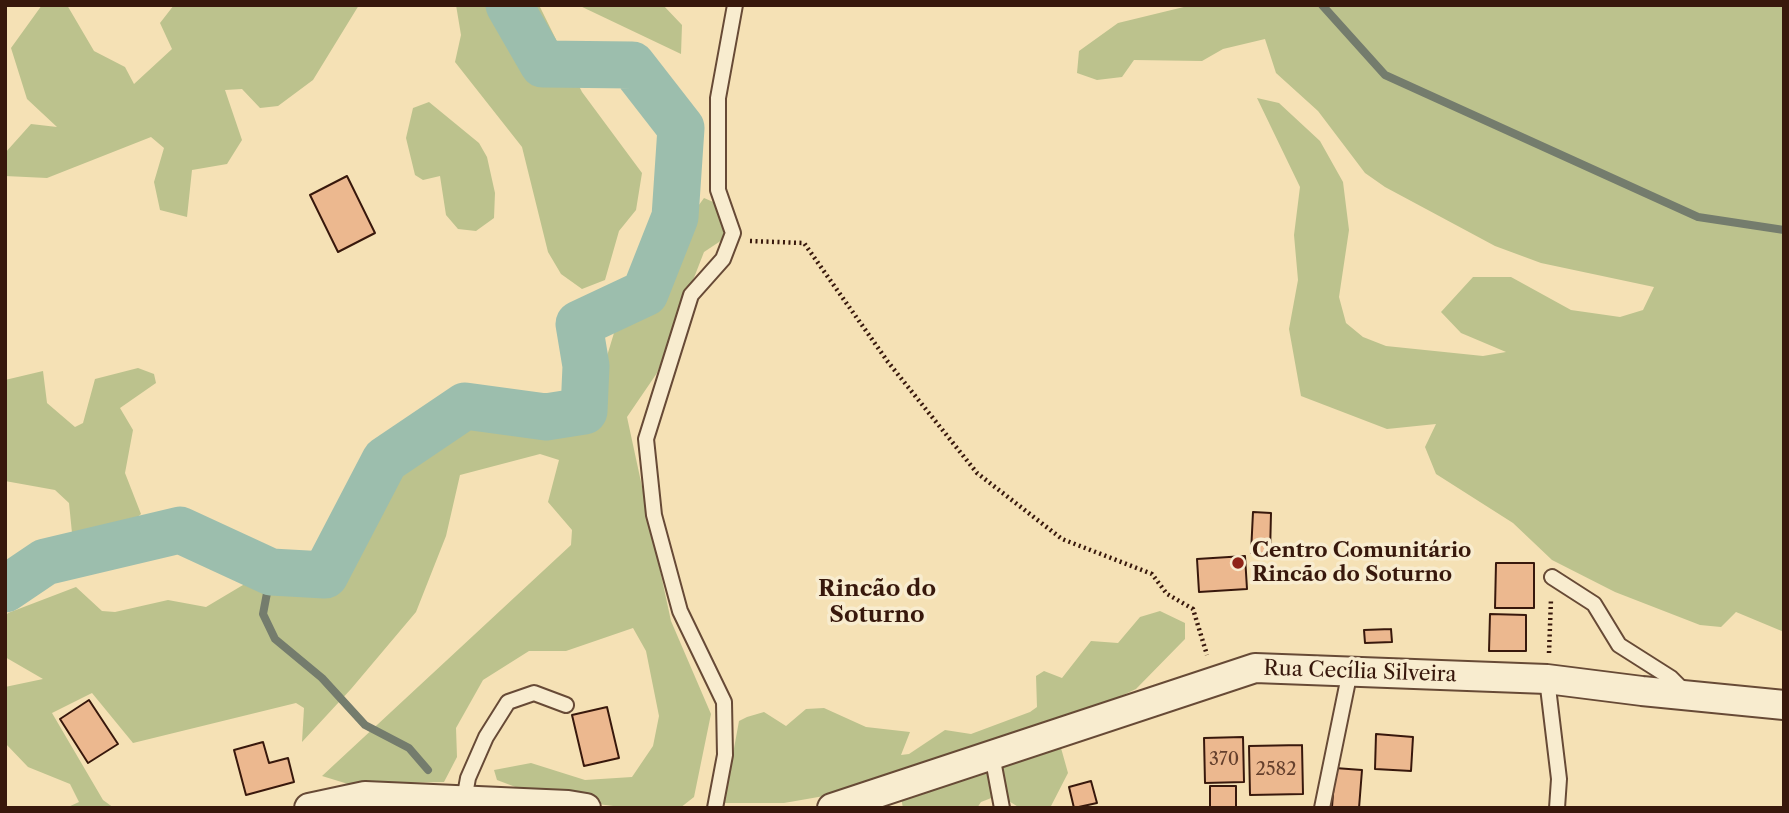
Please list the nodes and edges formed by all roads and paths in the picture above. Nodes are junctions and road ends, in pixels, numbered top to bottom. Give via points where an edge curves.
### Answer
1 (735, 5) edge
2 (733, 233) junction
3 (1552, 577) joint
4 (1215, 658) dead end
5 (1350, 671) junction
6 (1546, 679) junction
7 (1689, 696) junction
8 (566, 705) dead end
9 (1784, 705) edge
10 (992, 755) junction
11 (464, 800) junction
12 (309, 808) edge
13 (586, 808) edge
14 (715, 808) edge
15 (832, 808) edge
16 (1002, 808) edge
17 (1322, 808) edge
18 (1557, 808) edge

1 - 2 lane via 718,98 718,190
2 - 4 path via 752,241 804,243 888,362 977,473 1062,540 1152,574 1167,594 1193,609 1206,654
2 - 14 lane via 723,259 691,295 646,439 654,515 680,611 724,702 725,755
3 - 6 path
3 - 7 lane via 1594,604 1619,645 1671,678
5 - 6 street, Rua Cecília Silveira
5 - 10 street, Rua Cecília Silveira via 1255,668
5 - 17 lane
6 - 7 street, Rua Cecília Silveira
6 - 18 lane via 1559,779
7 - 9 street, Rua Cecília Silveira
8 - 11 lane via 534,693 508,702 486,737
10 - 15 street, Rua Cecília Silveira
10 - 16 lane
11 - 12 street via 365,796
11 - 13 street

